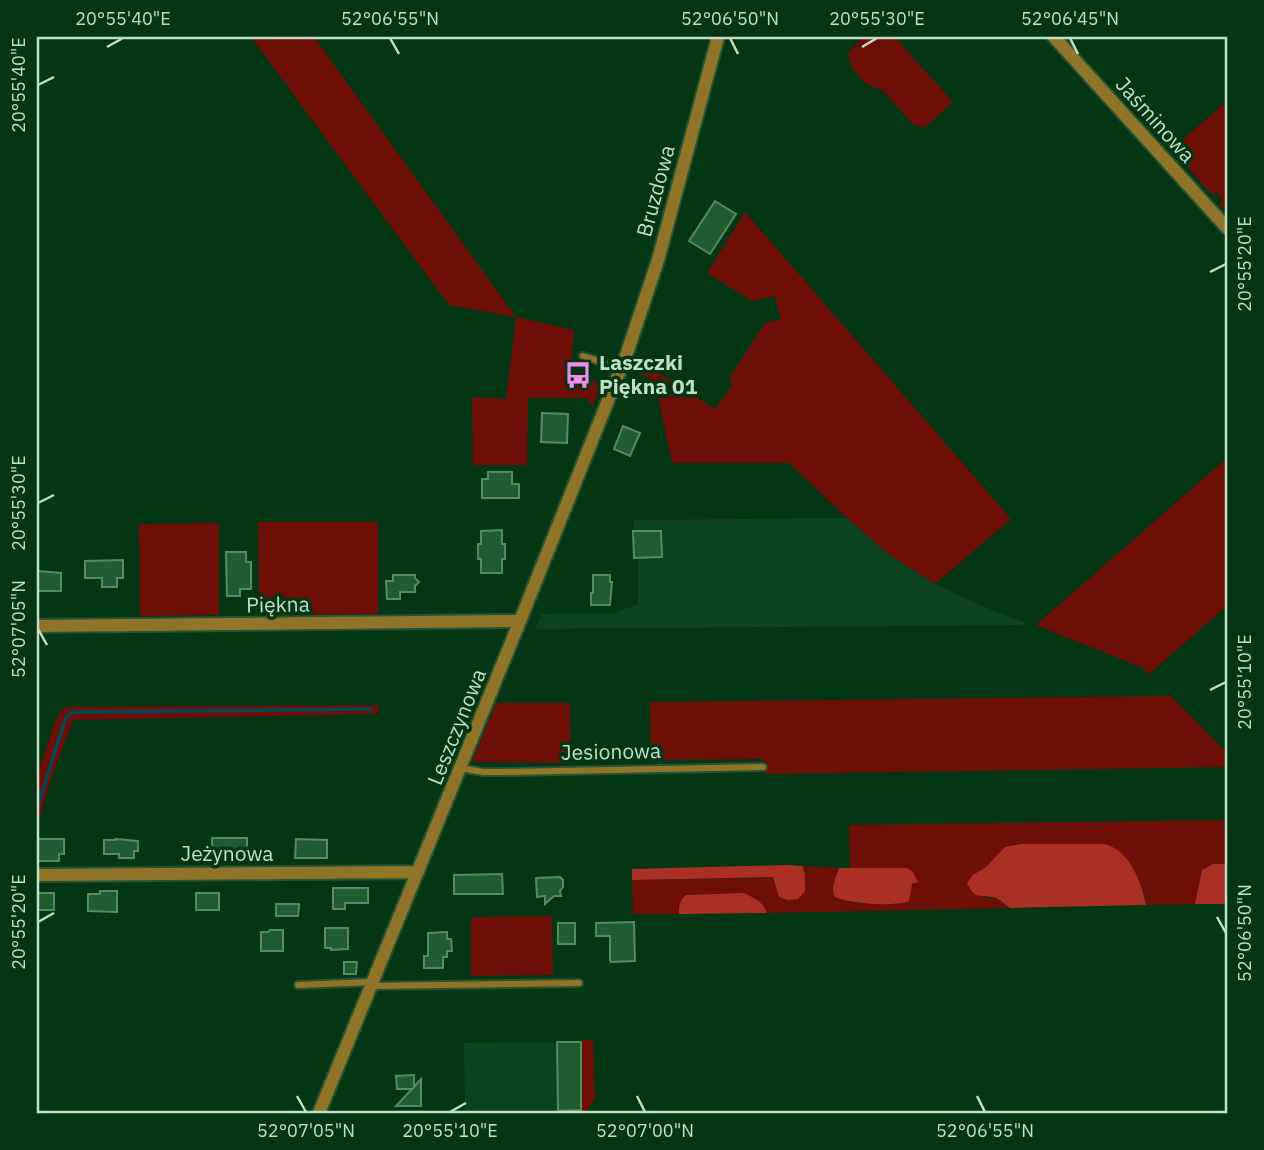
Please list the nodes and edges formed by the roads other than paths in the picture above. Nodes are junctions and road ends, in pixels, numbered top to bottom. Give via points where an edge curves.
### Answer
1 (718, 37) edge
2 (1054, 37) edge
3 (1226, 225) edge
4 (627, 353) joint
5 (583, 356) dead end
6 (621, 368) junction
7 (520, 621) junction
8 (37, 626) edge
9 (762, 767) dead end
10 (460, 768) junction
11 (418, 872) junction
12 (37, 875) edge
13 (579, 983) dead end
14 (372, 984) junction
15 (298, 985) dead end
16 (319, 1113) edge

1 - 4 street, Bruzdowa via 658,260
2 - 3 street, Jaśminowa
4 - 6 street, Leszczynowa
5 - 6 lane
6 - 7 street, Leszczynowa
7 - 8 street, Piękna
7 - 10 street, Leszczynowa
9 - 10 lane, Jesionowa via 502,772
10 - 11 street, Leszczynowa
11 - 12 street, Jeżynowa
11 - 14 street, Leszczynowa
13 - 14 lane
14 - 15 lane
14 - 16 street, Leszczynowa

